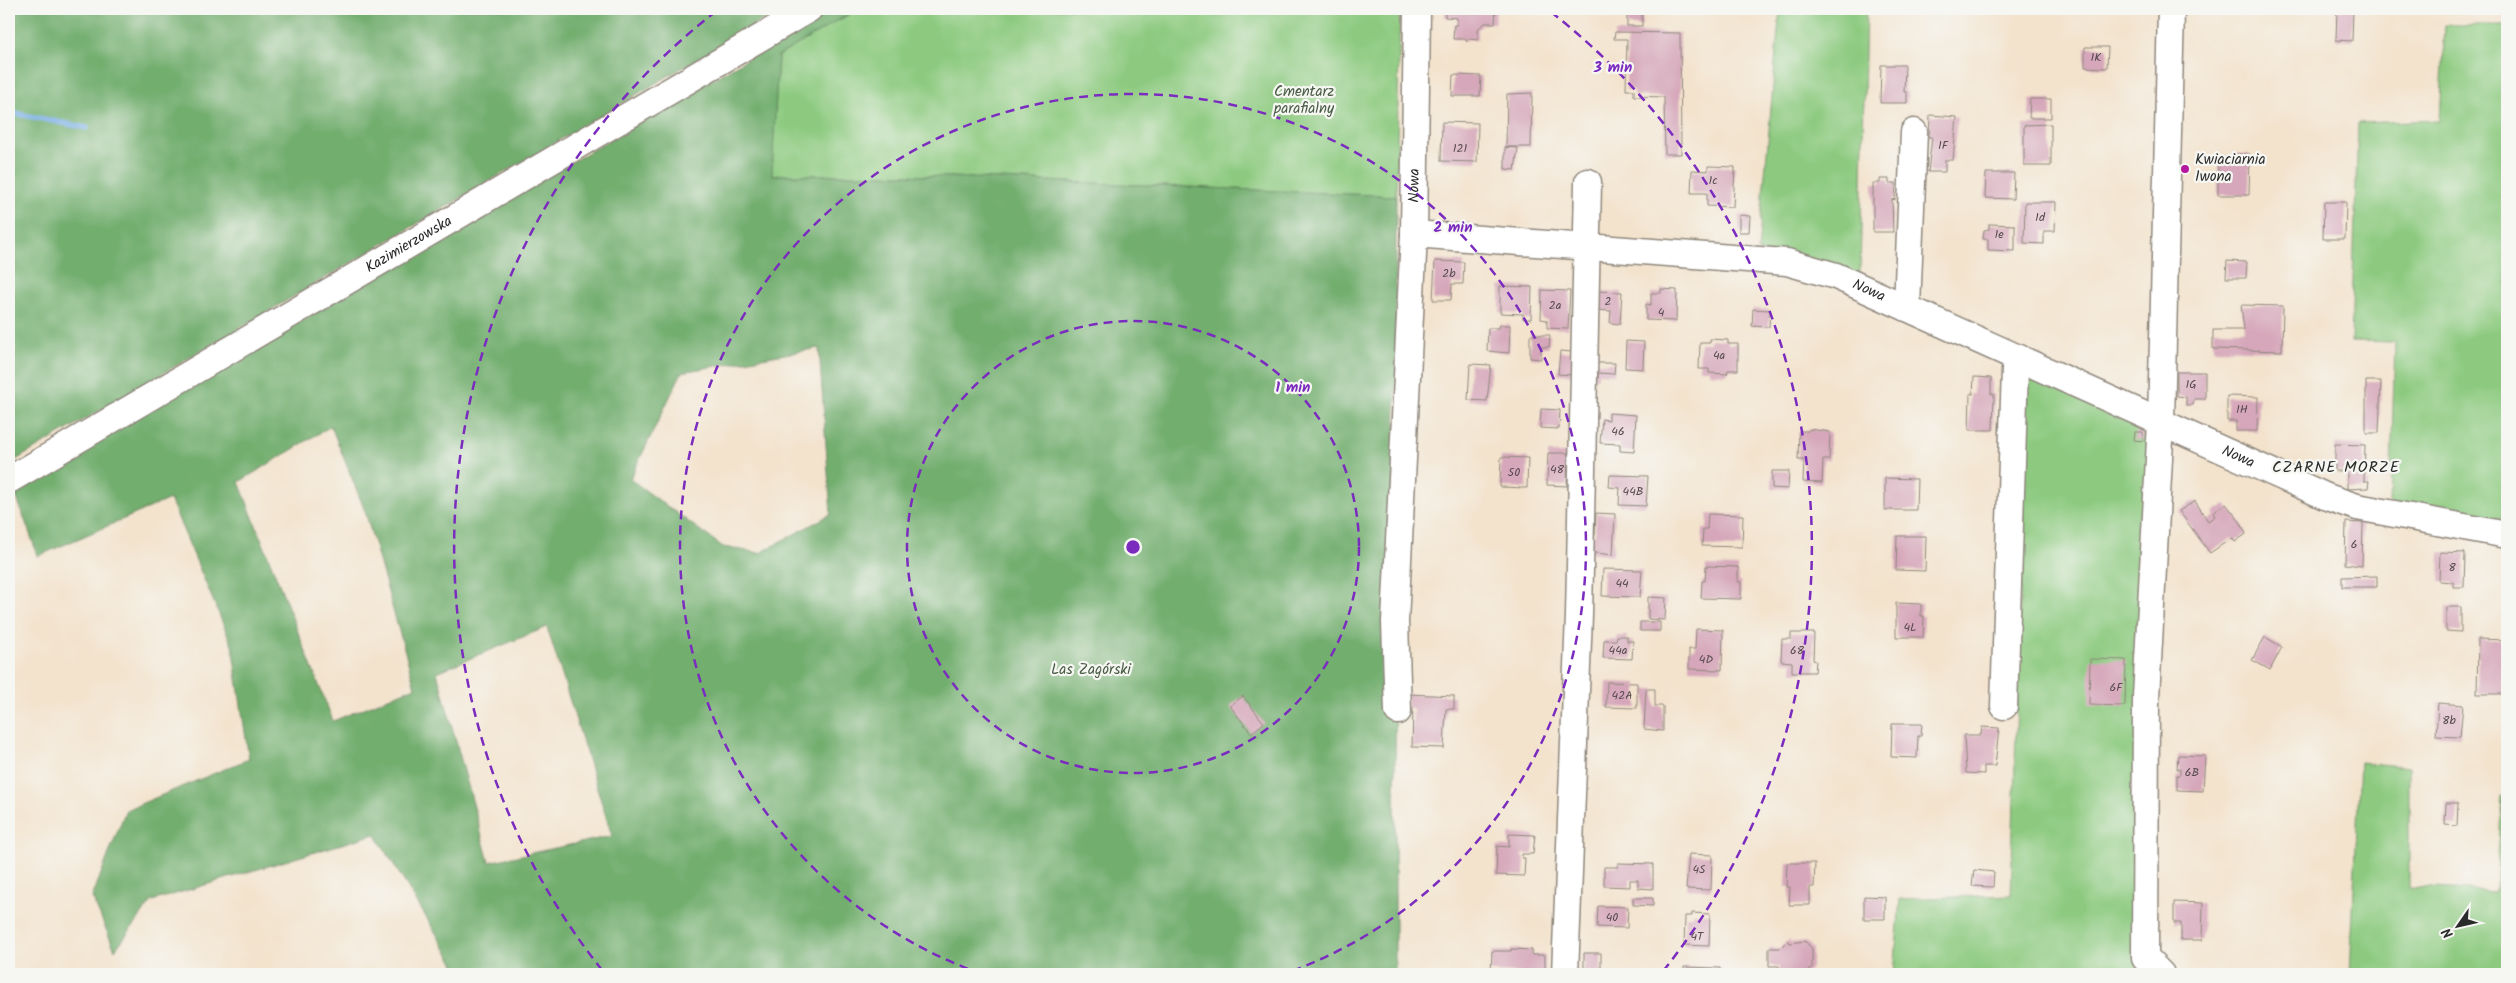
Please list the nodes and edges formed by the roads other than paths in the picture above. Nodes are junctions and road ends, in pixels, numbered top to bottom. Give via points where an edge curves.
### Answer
1 (809, 9) edge
2 (1416, 9) edge
3 (2171, 9) edge
4 (1914, 132) dead end
5 (1588, 182) dead end
6 (1414, 234) junction
7 (1586, 247) junction
8 (1907, 308) junction
9 (2019, 358) junction
10 (2161, 422) junction
11 (9, 480) edge
12 (2507, 535) edge
13 (2004, 706) dead end
14 (1398, 711) dead end
15 (1565, 974) edge
16 (2161, 974) edge

1 - 11 street, Kazimierzowska
2 - 6 street, Nowa
3 - 10 street
4 - 8 street
5 - 7 street
6 - 7 street, Nowa
6 - 14 street via 1395,622
7 - 8 street, Nowa via 1787,262 1836,276
7 - 15 street via 1579,615
8 - 9 street, Nowa
9 - 10 street, Nowa
9 - 13 street via 2015,369
10 - 12 street, Nowa via 2306,489 2357,507
10 - 16 street via 2146,697 2145,958

